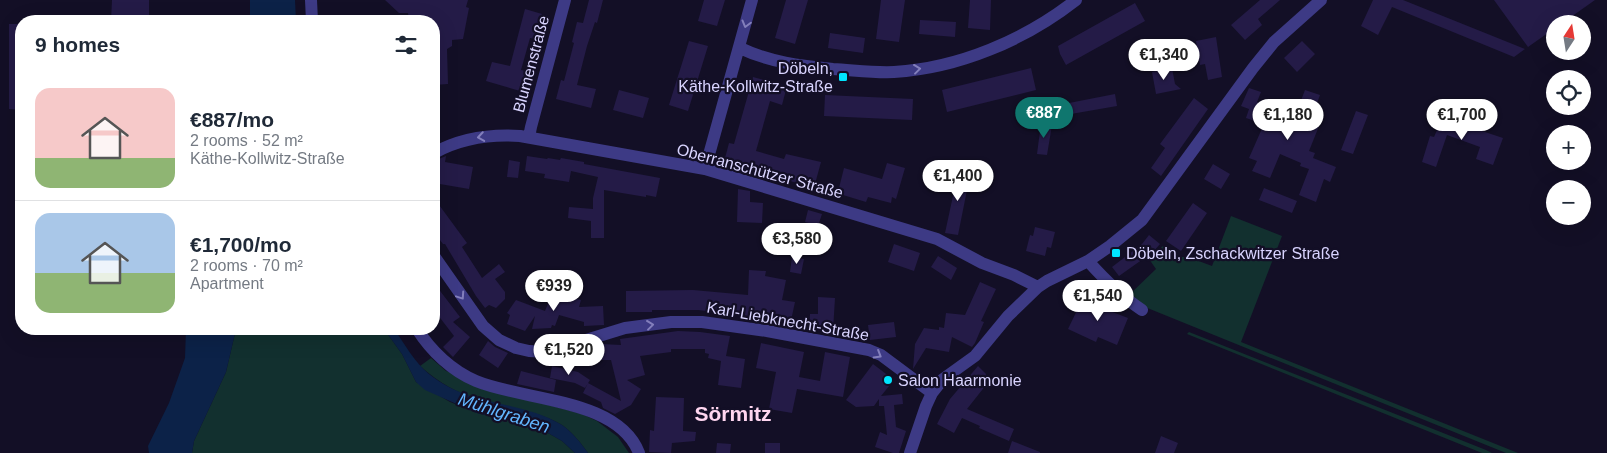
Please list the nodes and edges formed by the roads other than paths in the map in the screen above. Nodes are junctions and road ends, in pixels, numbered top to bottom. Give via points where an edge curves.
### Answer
1 (311, 0) edge
2 (565, 0) edge
3 (752, 0) edge
4 (1076, 0) edge
5 (1321, 0) edge
6 (312, 15) edge
7 (740, 48) junction
8 (529, 137) junction
9 (440, 150) edge
10 (705, 169) junction
11 (1088, 261) junction
12 (440, 265) edge
13 (1038, 288) junction
14 (1142, 310) dead end
15 (422, 335) edge
16 (932, 393) junction
17 (640, 453) edge
18 (910, 453) edge

1 - 6 street
2 - 8 street, Blumenstraße
3 -> 7 street
7 -> 4 street via 759,57 814,67 868,72 918,69 939,66 985,51 1059,13
5 - 11 street via 1274,42 1142,220
7 - 10 street
8 -> 9 street, Oberranschützer Straße via 480,137 455,142
8 - 10 street, Oberranschützer Straße
10 - 13 street, Oberranschützer Straße via 937,239
11 - 13 street
11 - 14 street via 1103,278
12 -> 16 street, Karl-Liebknecht-Straße via 483,326 499,340 516,348 547,352 625,328 702,322 869,350 881,355
13 - 16 street via 1008,316 975,356 943,379
15 - 17 street via 445,362 468,377 506,391 568,404 596,414 628,434
16 - 18 street

